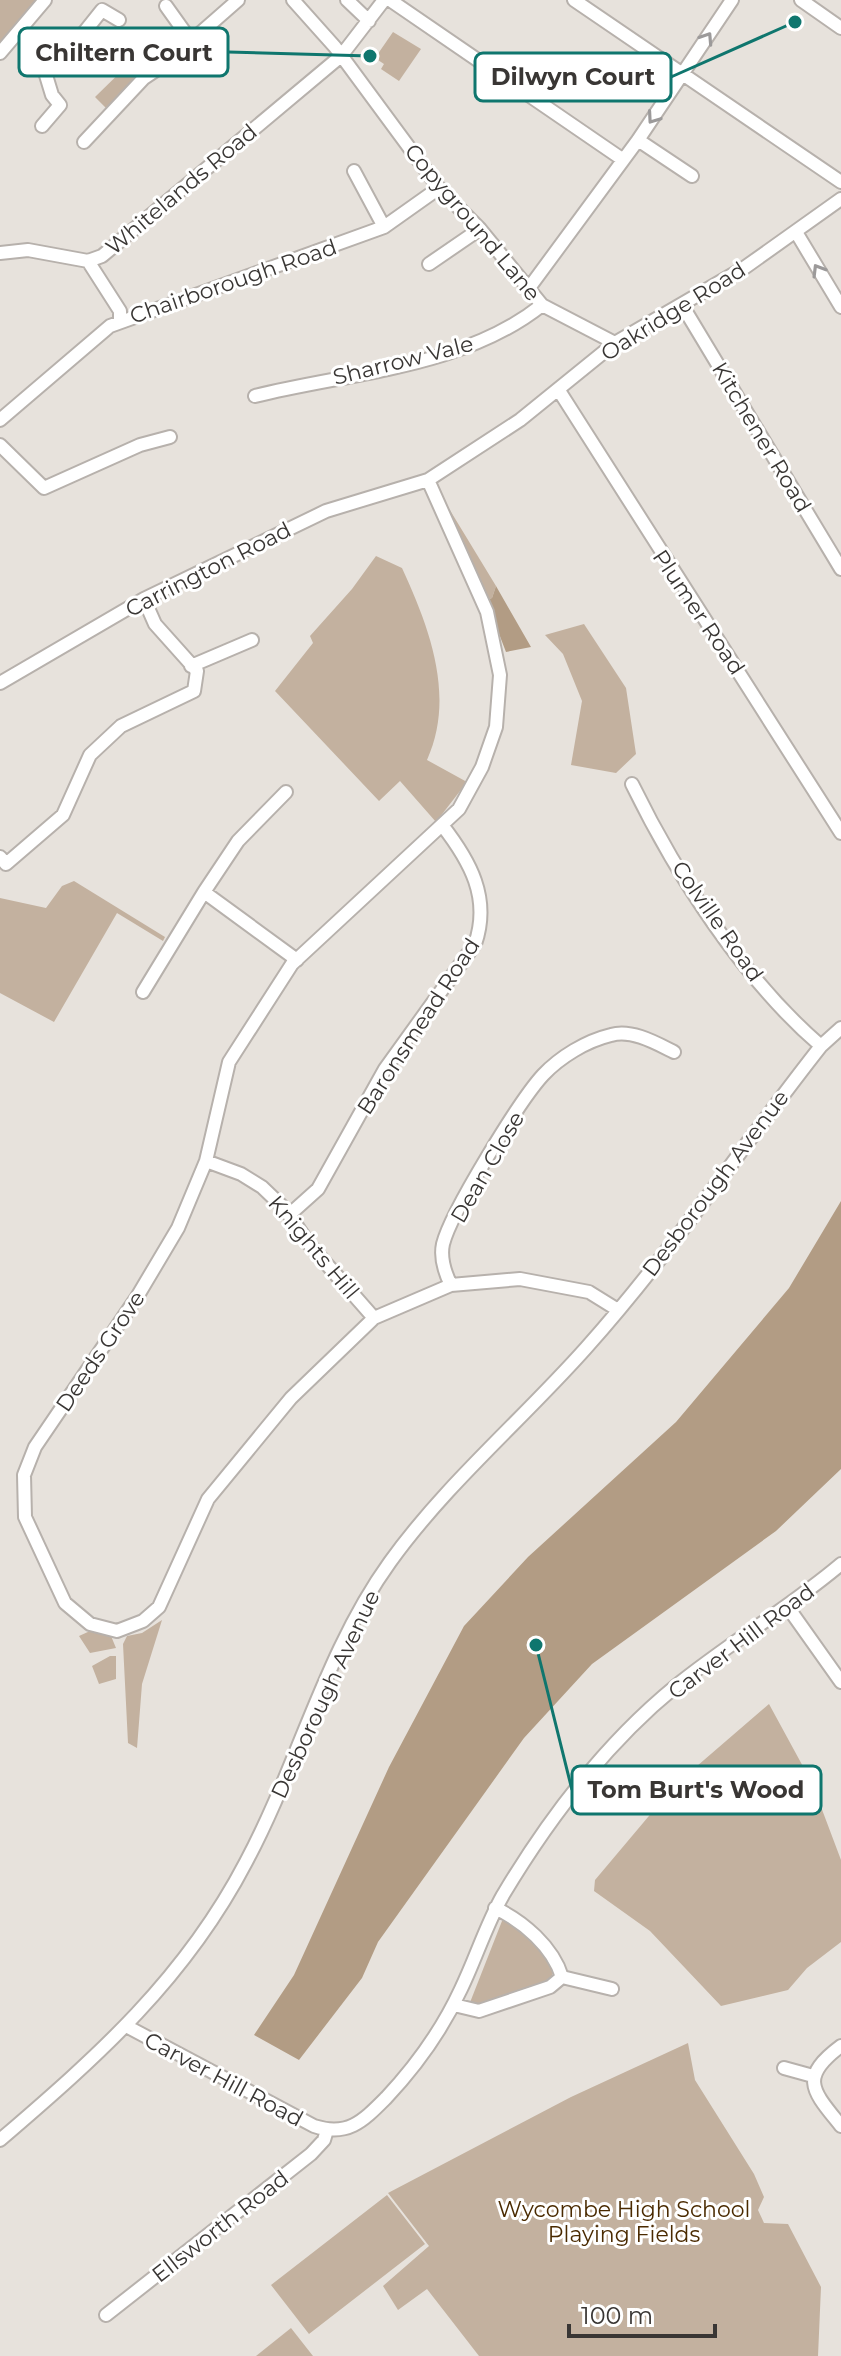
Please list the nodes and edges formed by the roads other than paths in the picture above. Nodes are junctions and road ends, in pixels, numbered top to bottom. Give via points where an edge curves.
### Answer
1 (45, 0) edge
2 (238, 0) edge
3 (293, 0) edge
4 (347, 0) edge
5 (387, 0) edge
6 (574, 0) edge
7 (732, 0) edge
8 (801, 0) edge
9 (166, 6) dead end
10 (119, 20) dead end
11 (369, 21) junction
12 (841, 28) edge
13 (22, 29) junction
14 (191, 41) junction
15 (0, 53) edge
16 (53, 56) junction
17 (341, 56) junction
18 (683, 75) junction
19 (42, 126) dead end
20 (638, 140) junction
21 (84, 142) dead end
22 (622, 159) junction
23 (354, 171) dead end
24 (692, 176) dead end
25 (841, 182) edge
26 (439, 188) junction
27 (841, 199) edge
28 (384, 227) junction
29 (480, 229) junction
30 (796, 232) junction
31 (0, 253) edge
32 (88, 261) junction
33 (429, 264) dead end
34 (529, 288) junction
35 (542, 305) junction
36 (682, 305) junction
37 (841, 307) edge
38 (120, 321) junction
39 (615, 343) junction
40 (558, 389) junction
41 (255, 396) dead end
42 (0, 420) edge
43 (170, 437) dead end
44 (0, 445) edge
45 (428, 480) junction
46 (841, 569) edge
47 (144, 599) junction
48 (252, 640) dead end
49 (191, 666) junction
50 (0, 683) edge
51 (632, 784) dead end
52 (286, 792) dead end
53 (442, 825) junction
54 (841, 833) edge
55 (0, 857) edge
56 (204, 892) junction
57 (297, 960) junction
58 (143, 992) dead end
59 (841, 1028) edge
60 (821, 1046) junction
61 (674, 1052) dead end
62 (206, 1161) junction
63 (289, 1215) junction
64 (451, 1285) junction
65 (618, 1310) junction
66 (374, 1318) junction
67 (841, 1564) edge
68 (787, 1606) junction
69 (841, 1682) edge
70 (495, 1908) junction
71 (562, 1977) junction
72 (612, 1989) dead end
73 (454, 2005) junction
74 (128, 2027) junction
75 (841, 2046) edge
76 (784, 2068) dead end
77 (813, 2076) junction
78 (841, 2126) edge
79 (327, 2130) junction
80 (0, 2140) edge
81 (106, 2315) dead end

1 - 13 street
2 - 14 street
3 - 17 street, Copyground Lane
4 - 11 street
5 - 11 street, Whitelands Road
5 - 22 street
6 - 18 street
18 -> 7 street
8 - 12 street
9 - 14 street
10 - 16 street via 102,10 78,40
11 - 17 street, Whitelands Road
13 - 15 street
13 - 16 street
14 - 21 street via 144,78
16 - 19 street via 45,72 60,105
17 - 26 street, Copyground Lane
17 - 32 street, Whitelands Road via 102,256
18 -> 20 street
18 - 25 street
20 - 22 street
20 - 24 street
22 - 34 street
23 - 28 street
26 - 28 street, Chairborough Road
26 - 29 street, Copyground Lane
27 - 30 street, Oakridge Road
28 - 38 street, Chairborough Road
29 - 33 street
29 - 34 street, Copyground Lane
30 - 36 street, Oakridge Road
37 -> 30 street
31 - 32 street, Whitelands Road via 28,250
32 - 38 street via 120,311
34 - 35 street, Copyground Lane
35 - 39 street, Copyground Lane
35 - 41 street, Sharrow Vale via 481,342 446,354
36 - 39 street, Oakridge Road
36 - 46 street, Kitchener Road
38 - 42 street, Chairborough Road
39 - 40 street, Oakridge Road
40 - 45 street, Oakridge Road
40 - 54 street, Plumer Road
43 - 44 street via 44,488
45 - 47 street, Carrington Road via 326,511
45 - 53 street, Deeds Grove via 487,612 500,675 496,727 482,767 459,809
47 - 49 street via 155,624
47 - 50 street, Carrington Road
48 - 49 street
49 - 55 street via 197,671 194,691 121,726 90,755 56,823 6,864
51 - 60 street, Colville Road via 719,931
52 - 56 street via 238,841
53 - 57 street, Deeds Grove
53 - 63 street, Baronsmead Road via 476,878 482,924 475,944 385,1069 318,1189
56 - 57 street
56 - 58 street
57 - 62 street, Deeds Grove via 229,1062
59 - 60 street, Desborough Avenue
60 - 65 street, Desborough Avenue
61 - 64 street, Dean Close via 643,1037 614,1034 560,1059 541,1077 503,1133 443,1244 444,1271
62 - 63 street, Knights Hill via 262,1187
62 - 66 street, Deeds Grove via 178,1228 35,1447 24,1475 25,1517 65,1603 90,1624 117,1631 143,1621 159,1607 208,1499 291,1398
63 - 66 street, Knights Hill
64 - 65 street, Deeds Grove via 520,1279 589,1292
64 - 66 street, Deeds Grove
65 - 74 street, Desborough Avenue via 440,1500 389,1563 347,1636 247,1861 200,1939
67 - 68 street, Carver Hill Road
68 - 69 street
68 - 70 street, Carver Hill Road via 674,1687 591,1769 533,1844
70 - 71 street via 512,1916 556,1958
70 - 73 street, Carver Hill Road
71 - 72 street
71 - 73 street via 550,1987 479,2011
73 - 79 street, Carver Hill Road via 410,2073 361,2123 345,2131
74 - 79 street, Carver Hill Road
74 - 80 street, Desborough Avenue
75 - 77 street
76 - 77 street
77 - 78 street via 816,2094
79 - 81 street, Ellsworth Road via 311,2154

